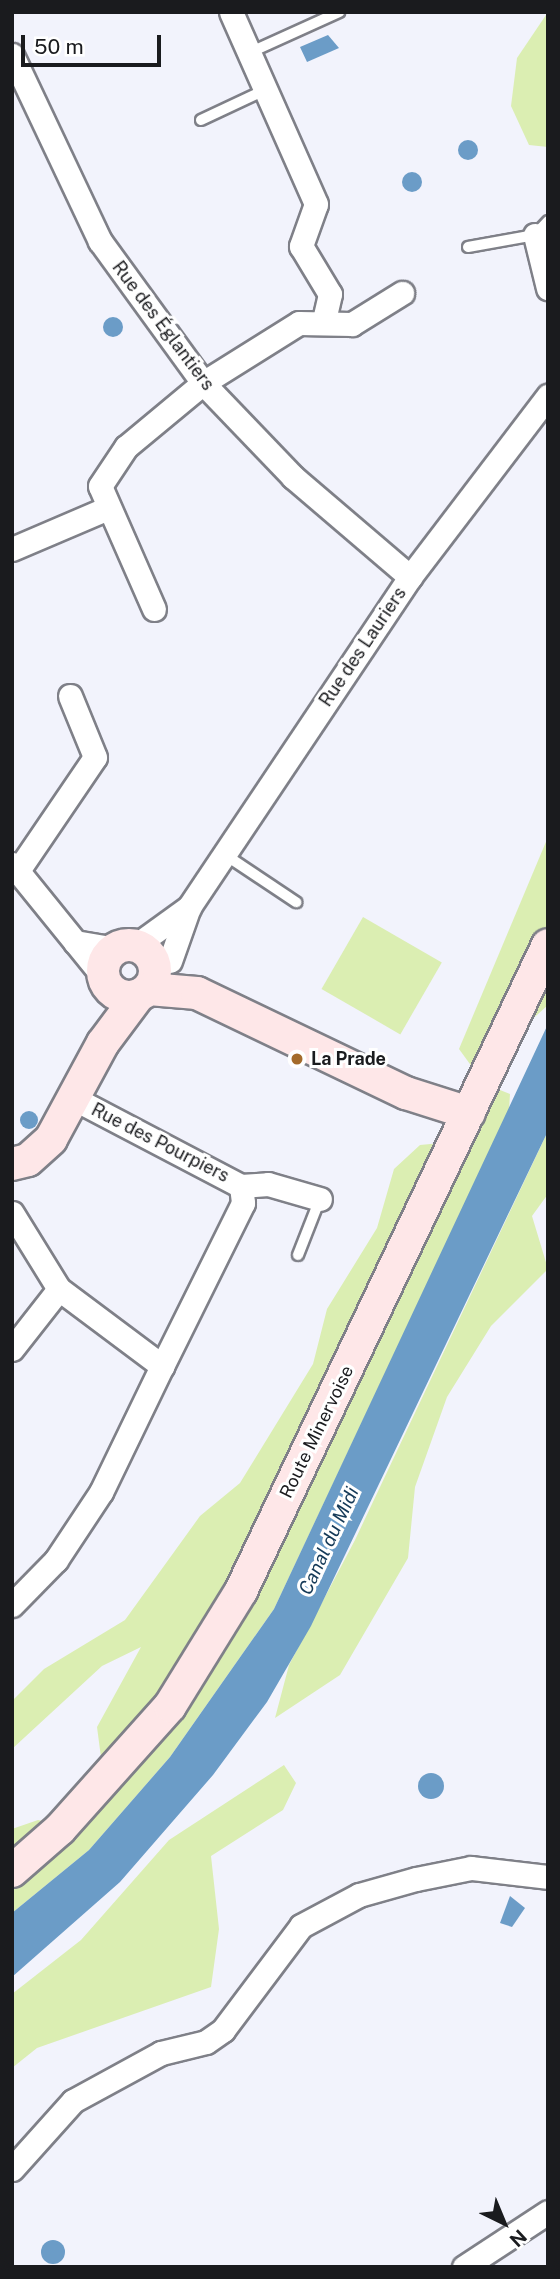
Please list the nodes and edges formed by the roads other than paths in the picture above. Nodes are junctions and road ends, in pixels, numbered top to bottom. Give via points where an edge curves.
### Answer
1 (231, 12) edge
2 (339, 12) edge
3 (251, 52) junction
4 (12, 55) edge
5 (267, 89) junction
6 (201, 120) dead end
7 (541, 228) edge
8 (468, 247) dead end
9 (548, 288) edge
10 (402, 293) dead end
11 (324, 319) junction
12 (203, 383) junction
13 (548, 396) edge
14 (108, 508) junction
15 (12, 548) edge
16 (410, 577) junction
17 (154, 610) dead end
18 (70, 696) dead end
19 (224, 855) junction
20 (15, 867) edge
21 (296, 902) dead end
22 (189, 906) junction
23 (548, 945) edge
24 (134, 970) junction
25 (490, 1066) junction
26 (406, 1093) junction
27 (75, 1099) junction
28 (462, 1127) junction
29 (12, 1164) edge
30 (241, 1186) junction
31 (320, 1199) joint
32 (12, 1213) edge
33 (298, 1255) dead end
34 (59, 1289) junction
35 (12, 1349) edge
36 (162, 1366) junction
37 (15, 1597) edge
38 (12, 1871) edge
39 (548, 1877) edge
40 (12, 2169) edge
41 (548, 2212) edge
42 (464, 2267) edge

1 - 3 street
2 - 3 lane
3 - 5 street
4 - 12 street, Rue des Églantiers via 100,241
5 - 6 lane
5 - 11 street via 316,204 301,246 330,294
7 - 8 lane
7 - 9 street
10 - 11 street via 352,324
11 - 12 street via 299,323
12 - 14 street via 126,447 100,486
12 - 16 street, Rue des Églantiers via 293,477
13 - 16 street, Rue des Lauriers
14 - 15 street
14 - 17 street
16 - 19 street, Rue des Lauriers
18 - 20 street via 95,757
19 - 21 lane
19 - 22 street, Rue des Lauriers
20 - 24 street via 75,942
22 - 24 street, Rue des Lauriers
22 - 24 street, Rue des Lauriers
23 - 25 main road, Route Minervoise
24 - 26 main road via 197,993
24 - 27 main road, Rue des Lauriers
25 - 26 main road via 450,1087
25 - 28 main road, Route Minervoise
26 - 28 main road
27 - 29 main road, Rue des Lauriers via 51,1139 28,1160
27 - 30 street, Rue des Pourpiers
28 - 38 main road, Route Minervoise via 241,1591 170,1706 60,1829
30 - 31 street via 268,1184
30 - 36 street, Rue des Pourpiers via 243,1203
31 - 33 lane
32 - 34 street
34 - 35 street
34 - 36 street
36 - 37 street, Rue des Pourpiers via 101,1492 56,1560
39 - 40 street via 471,1868 359,1895 301,1926 223,2030 206,2042 161,2053 73,2101
41 - 42 street

